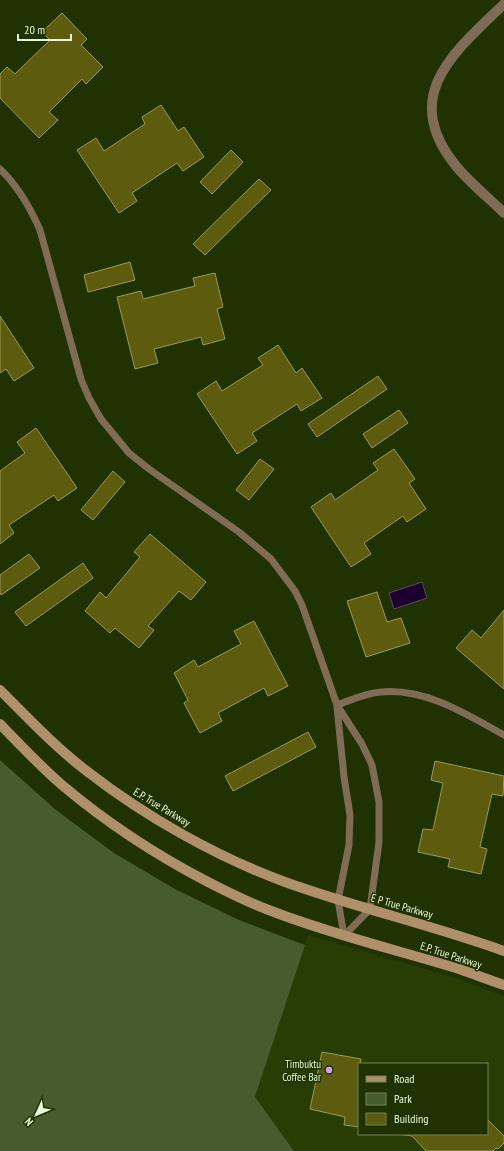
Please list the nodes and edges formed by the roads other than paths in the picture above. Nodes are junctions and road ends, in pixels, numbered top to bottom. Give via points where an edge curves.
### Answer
1 (504, 4) edge
2 (0, 169) edge
3 (504, 213) edge
4 (0, 690) edge
5 (337, 705) junction
6 (0, 724) edge
7 (504, 735) edge
8 (338, 900) junction
9 (370, 909) junction
10 (460, 935) joint
11 (344, 936) junction
12 (504, 951) edge
13 (504, 985) edge

1 - 3 street via 448,62 433,91 432,113 435,129 445,151 457,167
2 - 5 lane via 20,191 40,230 81,379 101,419 129,453 239,532 271,559 295,591 302,605
4 - 8 main road, E.P. True Parkway via 43,733 88,772 137,807 230,859 284,882
5 - 7 lane via 380,692 404,692 450,705
5 - 8 lane via 350,815 349,844
5 - 9 lane via 372,765 379,802 379,842
6 - 11 main road via 62,785 152,851 237,897 272,912
8 - 9 main road, E P True Parkway
8 - 11 lane
9 - 10 main road, E P True Parkway
9 - 11 lane
10 - 12 main road, E.P. True Parkway
11 - 13 main road, E.P. True Parkway via 460,969

